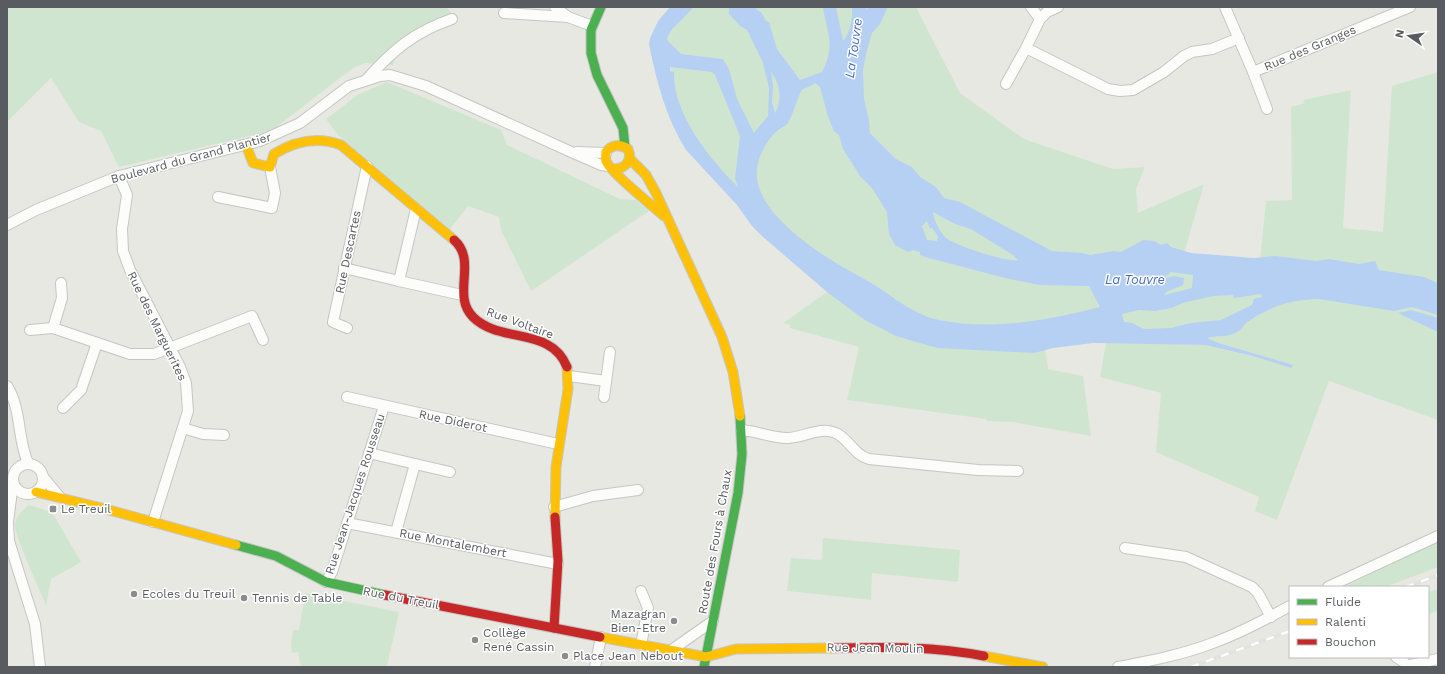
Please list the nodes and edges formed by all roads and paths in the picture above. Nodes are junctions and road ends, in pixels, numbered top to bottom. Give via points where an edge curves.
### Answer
1 (555, 7) edge
2 (601, 7) edge
3 (1032, 7) edge
4 (1058, 7) edge
5 (1225, 7) edge
6 (1410, 7) edge
7 (504, 13) dead end
8 (568, 17) junction
9 (452, 19) dead end
10 (1040, 19) junction
11 (592, 26) junction
12 (1239, 38) junction
13 (1026, 48) junction
14 (1253, 72) junction
15 (366, 80) junction
16 (1006, 84) dead end
17 (1267, 109) dead end
18 (618, 120) junction
19 (246, 145) junction
20 (614, 145) junction
21 (625, 147) junction
22 (569, 151) junction
23 (606, 153) junction
24 (630, 159) junction
25 (367, 166) junction
26 (270, 167) junction
27 (611, 167) junction
28 (119, 176) junction
29 (218, 197) dead end
30 (416, 209) junction
31 (667, 219) junction
32 (7, 225) edge
33 (344, 268) junction
34 (399, 281) junction
35 (60, 283) dead end
36 (462, 295) junction
37 (53, 328) junction
38 (347, 328) dead end
39 (30, 330) dead end
40 (263, 340) dead end
41 (97, 343) junction
42 (169, 348) junction
43 (610, 352) dead end
44 (569, 376) junction
45 (606, 381) junction
46 (7, 386) edge
47 (347, 397) dead end
48 (604, 397) dead end
49 (384, 406) junction
50 (63, 408) dead end
51 (183, 428) junction
52 (741, 430) junction
53 (224, 435) dead end
54 (558, 444) junction
55 (369, 453) junction
56 (28, 463) junction
57 (415, 464) junction
58 (1018, 471) dead end
59 (450, 472) dead end
60 (11, 476) edge
61 (44, 477) junction
62 (638, 490) dead end
63 (36, 492) junction
64 (26, 494) junction
65 (59, 496) junction
66 (554, 507) junction
67 (8, 522) edge
68 (153, 522) junction
69 (348, 523) junction
70 (396, 532) junction
71 (1438, 536) edge
72 (1126, 548) dead end
73 (558, 564) junction
74 (326, 582) junction
75 (1333, 586) edge
76 (641, 591) dead end
77 (1289, 607) edge
78 (1271, 617) junction
79 (713, 622) junction
80 (554, 628) junction
81 (601, 637) junction
82 (641, 645) junction
83 (670, 651) junction
84 (706, 657) junction
85 (1397, 658) edge
86 (1433, 662) edge
87 (1407, 666) edge
88 (40, 667) edge
89 (595, 667) edge
90 (704, 667) edge
91 (1043, 667) edge
92 (1118, 667) edge

1 - 8 street
2 - 11 street, Route des Fours à Chaux
3 - 10 street
4 - 10 street
5 - 12 street, Rue des Granges
6 - 14 street, Rue des Granges
7 - 8 street
8 - 11 street
9 - 15 street via 430,26 414,35 390,54
10 - 13 street
11 - 18 street, Route des Fours à Chaux via 592,61
12 - 13 street via 1212,49 1192,52 1144,86 1120,91 1108,89
12 - 14 street, Rue des Granges
13 - 16 street
14 - 17 street
15 - 19 street, Boulevard du Grand Plantier via 349,86 279,134
15 - 22 street, Boulevard du Grand Plantier via 390,75 426,86
18 - 20 street
18 - 21 street, Route des Fours à Chaux via 623,128
19 - 26 street via 253,163
19 - 28 street, Boulevard du Grand Plantier
20 - 21 street
20 - 23 street
21 - 24 street, Route des Fours à Chaux via 629,151
22 - 23 street, Boulevard du Grand Plantier
22 - 27 street, Boulevard du Grand Plantier
23 - 27 street via 605,157
24 - 27 street via 626,166 618,170
24 - 31 street, Route des Fours à Chaux via 650,181
25 - 26 street, Rue Voltaire via 341,145 320,140 305,141 281,149 274,154
25 - 30 street, Rue Voltaire
25 - 33 street, Rue Descartes
26 - 29 street via 275,193 272,208
27 - 31 street, Route des Fours à Chaux
28 - 32 street, Boulevard du Grand Plantier via 36,210
28 - 42 street, Rue des Marguerites via 127,195 122,229 123,251
30 - 34 street
30 - 36 street, Rue Voltaire via 448,234 463,254 465,268
31 - 52 street, Route des Fours à Chaux via 729,355 738,396
33 - 34 street
33 - 38 street, Rue Descartes via 333,322
34 - 36 street
35 - 37 street via 62,298
36 - 44 street, Rue Voltaire via 468,311 474,319 484,325 545,342 553,347 565,361
37 - 39 street
37 - 41 street
40 - 42 street via 252,316
41 - 42 street via 130,354 142,355 154,354
41 - 50 street via 81,390
42 - 51 street, Rue des Marguerites via 186,383 188,411
43 - 45 street
44 - 45 street
44 - 54 street, Rue Voltaire
45 - 48 street
46 - 56 street via 17,407 23,453
47 - 49 street, Rue Diderot
49 - 54 street, Rue Diderot
49 - 55 street, Rue Jean-Jacques Rousseau
51 - 53 street via 203,434
51 - 68 street, Rue des Marguerites
52 - 58 street via 788,438 827,431 842,437 857,454 869,460
52 - 79 street, Route des Fours à Chaux via 742,454 738,493
54 - 66 street, Rue Voltaire
55 - 57 street
55 - 69 street, Rue Jean-Jacques Rousseau
56 - 60 street via 19,466
56 - 61 street via 40,469
57 - 59 street
57 - 70 street
60 - 64 street via 18,491
60 - 67 street
61 - 63 street via 43,484
61 - 65 street
62 - 66 street via 593,496
63 - 64 street
63 - 65 street, Rue du Treuil
64 - 67 street via 17,503
65 - 68 street, Rue du Treuil
66 - 73 street, Rue Voltaire
67 - 88 street via 9,541 35,624
68 - 74 street, Rue du Treuil via 276,556
69 - 70 street, Rue Montalembert
69 - 74 street, Rue Jean-Jacques Rousseau via 332,572
70 - 73 street, Rue Montalembert
71 - 75 street
72 - 78 street via 1194,560 1252,587
73 - 80 street, Rue Voltaire
74 - 80 street, Rue du Treuil
76 - 82 street via 648,608
77 - 78 street
78 - 92 street via 1209,645
79 - 83 street
79 - 84 street, Route des Fours à Chaux
80 - 81 street, Rue du Treuil
81 - 82 street, Rue du Treuil
81 - 89 street
82 - 83 street, Rue du Treuil
83 - 84 street, Rue du Treuil
84 - 90 street, Route des Fours à Chaux
84 - 91 street, Rue Jean Moulin via 736,649 909,647 955,650
85 - 87 street
86 - 87 street

